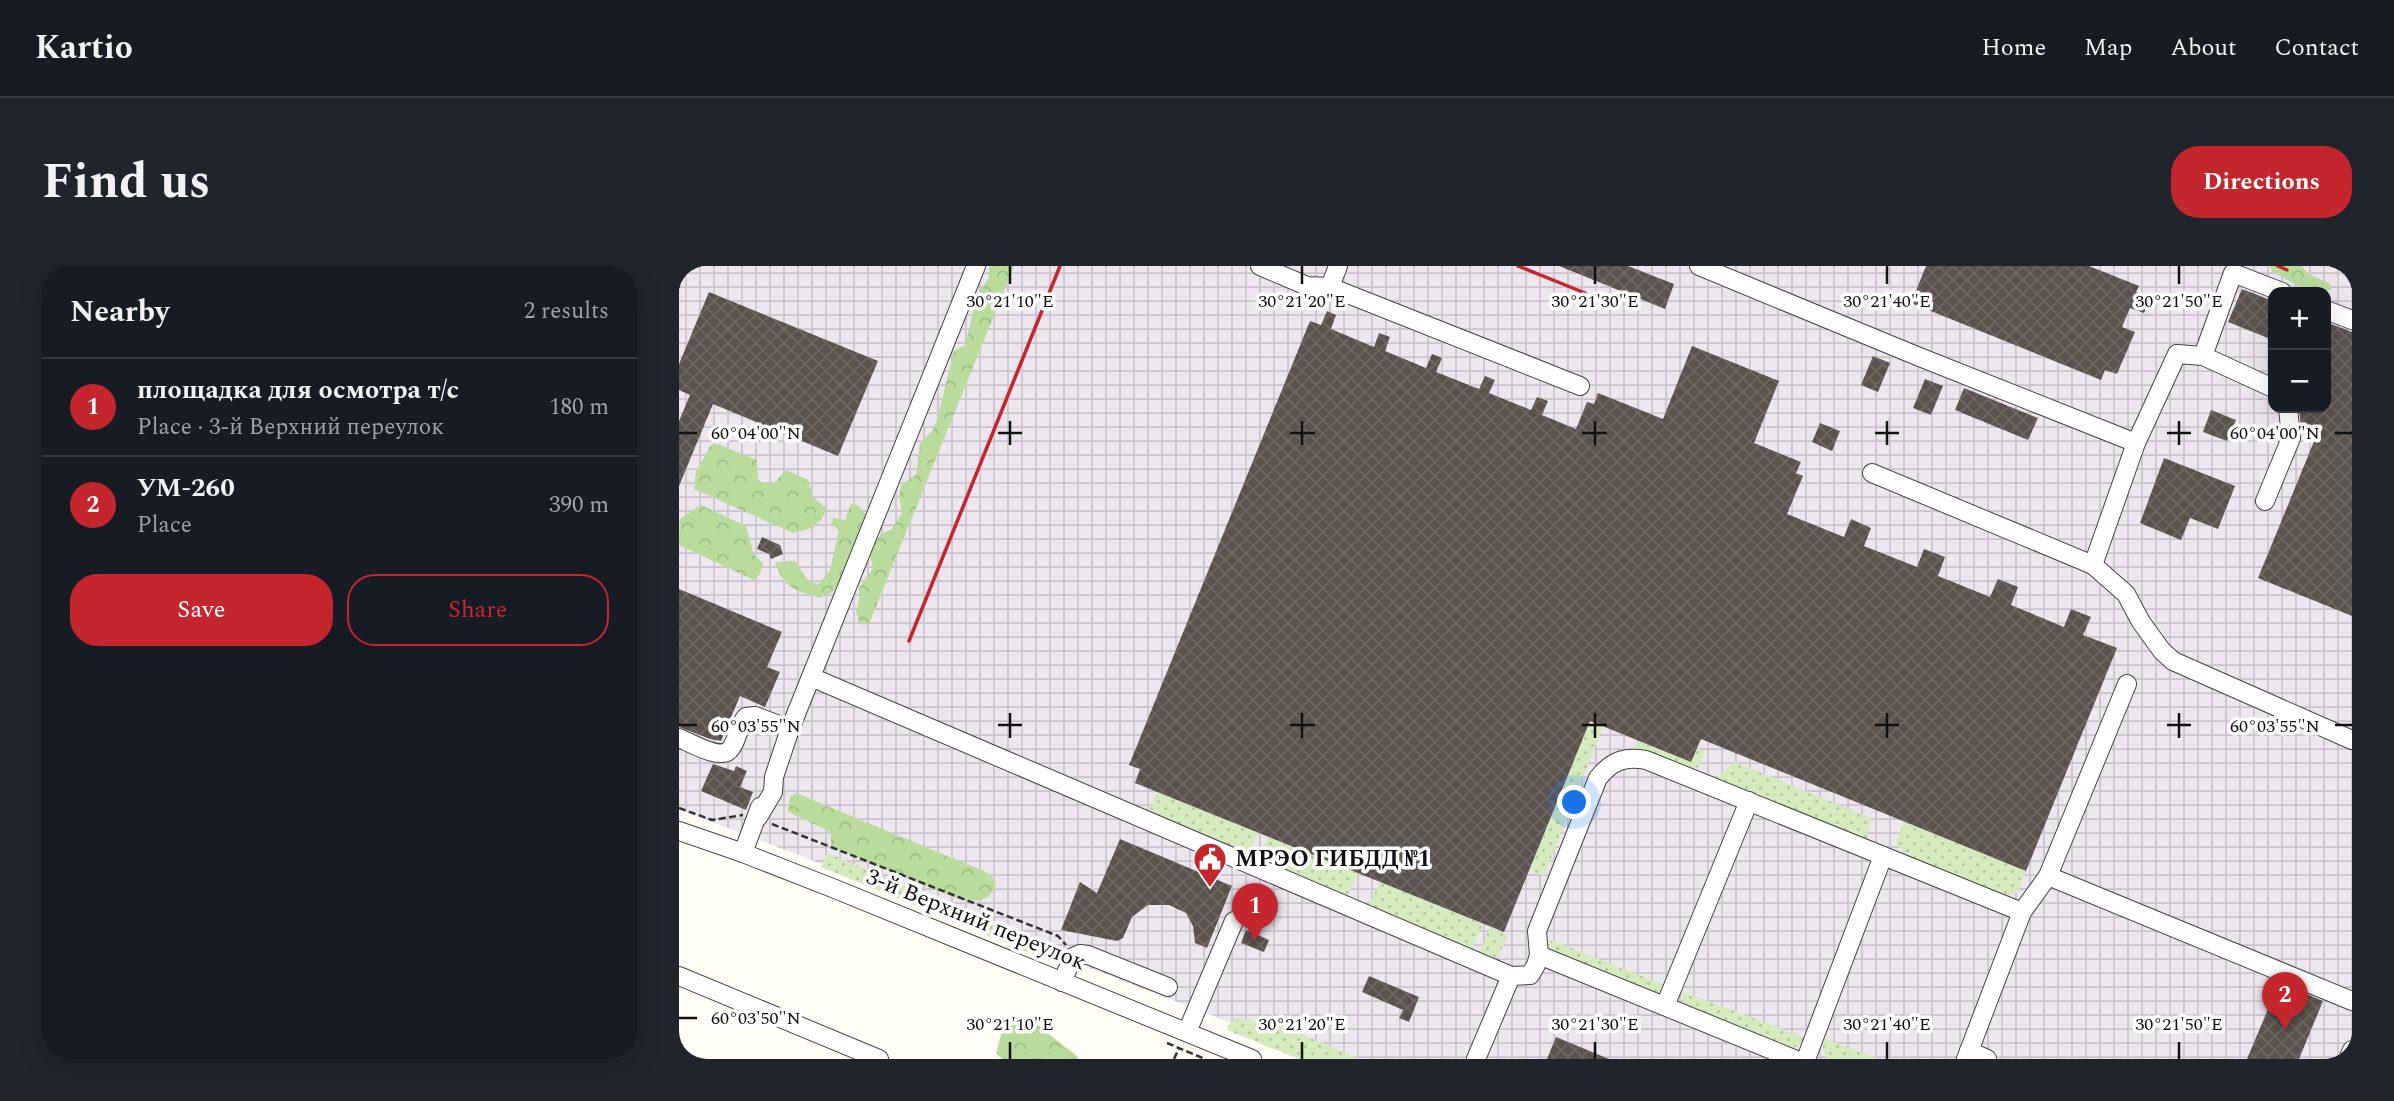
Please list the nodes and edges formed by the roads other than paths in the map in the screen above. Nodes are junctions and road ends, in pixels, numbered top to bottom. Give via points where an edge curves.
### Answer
1 (975, 266) edge
2 (1260, 266) edge
3 (1338, 266) edge
4 (1699, 266) edge
5 (1330, 286) junction
6 (2270, 287) edge
7 (2331, 312) edge
8 (2352, 320) edge
9 (2203, 356) junction
10 (1580, 386) dead end
11 (2268, 386) edge
12 (2288, 413) edge
13 (2136, 443) junction
14 (1872, 473) dead end
15 (2265, 500) dead end
16 (2093, 565) junction
17 (811, 677) junction
18 (2127, 684) dead end
19 (790, 729) junction
20 (679, 738) edge
21 (2352, 740) edge
22 (1749, 801) junction
23 (679, 831) edge
24 (743, 853) junction
25 (1883, 856) junction
26 (2047, 876) junction
27 (2022, 912) junction
28 (1234, 921) dead end
29 (1539, 955) junction
30 (679, 976) edge
31 (1511, 976) junction
32 (1062, 982) junction
33 (1168, 987) dead end
34 (2352, 1001) edge
35 (1665, 1006) junction
36 (1183, 1040) junction
37 (2352, 1049) edge
38 (1967, 1055) edge
39 (879, 1059) edge
40 (1252, 1059) edge
41 (1476, 1059) edge
42 (1794, 1059) edge
43 (1806, 1059) edge
44 (1987, 1059) edge
45 (2348, 1059) edge

1 - 17 street
2 - 5 street via 1307,286
3 - 5 street
4 - 13 street
5 - 10 street
6 - 9 street via 2233,273
7 - 8 street
9 - 11 street
9 - 13 street via 2177,354
12 - 15 street via 2291,438
13 - 16 street
14 - 16 street
16 - 21 street via 2126,594 2173,661
17 - 19 street
17 - 31 street
18 - 26 street
19 - 20 street via 746,717 725,754
19 - 24 street
22 - 25 street
22 - 29 street via 1646,760 1632,757 1607,768 1598,778 1537,931
22 - 35 street
23 - 24 street, 3-й Верхний переулок
24 - 32 street, 3-й Верхний переулок
25 - 27 street
25 - 43 street
26 - 27 street
26 - 34 street
27 - 38 street
28 - 36 street
29 - 31 street via 1530,975
29 - 35 street
30 - 39 street
31 - 41 street
32 - 33 street via 1076,956 1089,955
32 - 36 street, 3-й Верхний переулок
35 - 42 street
36 - 40 street, 3-й Верхний переулок
37 - 45 street
38 - 44 street

